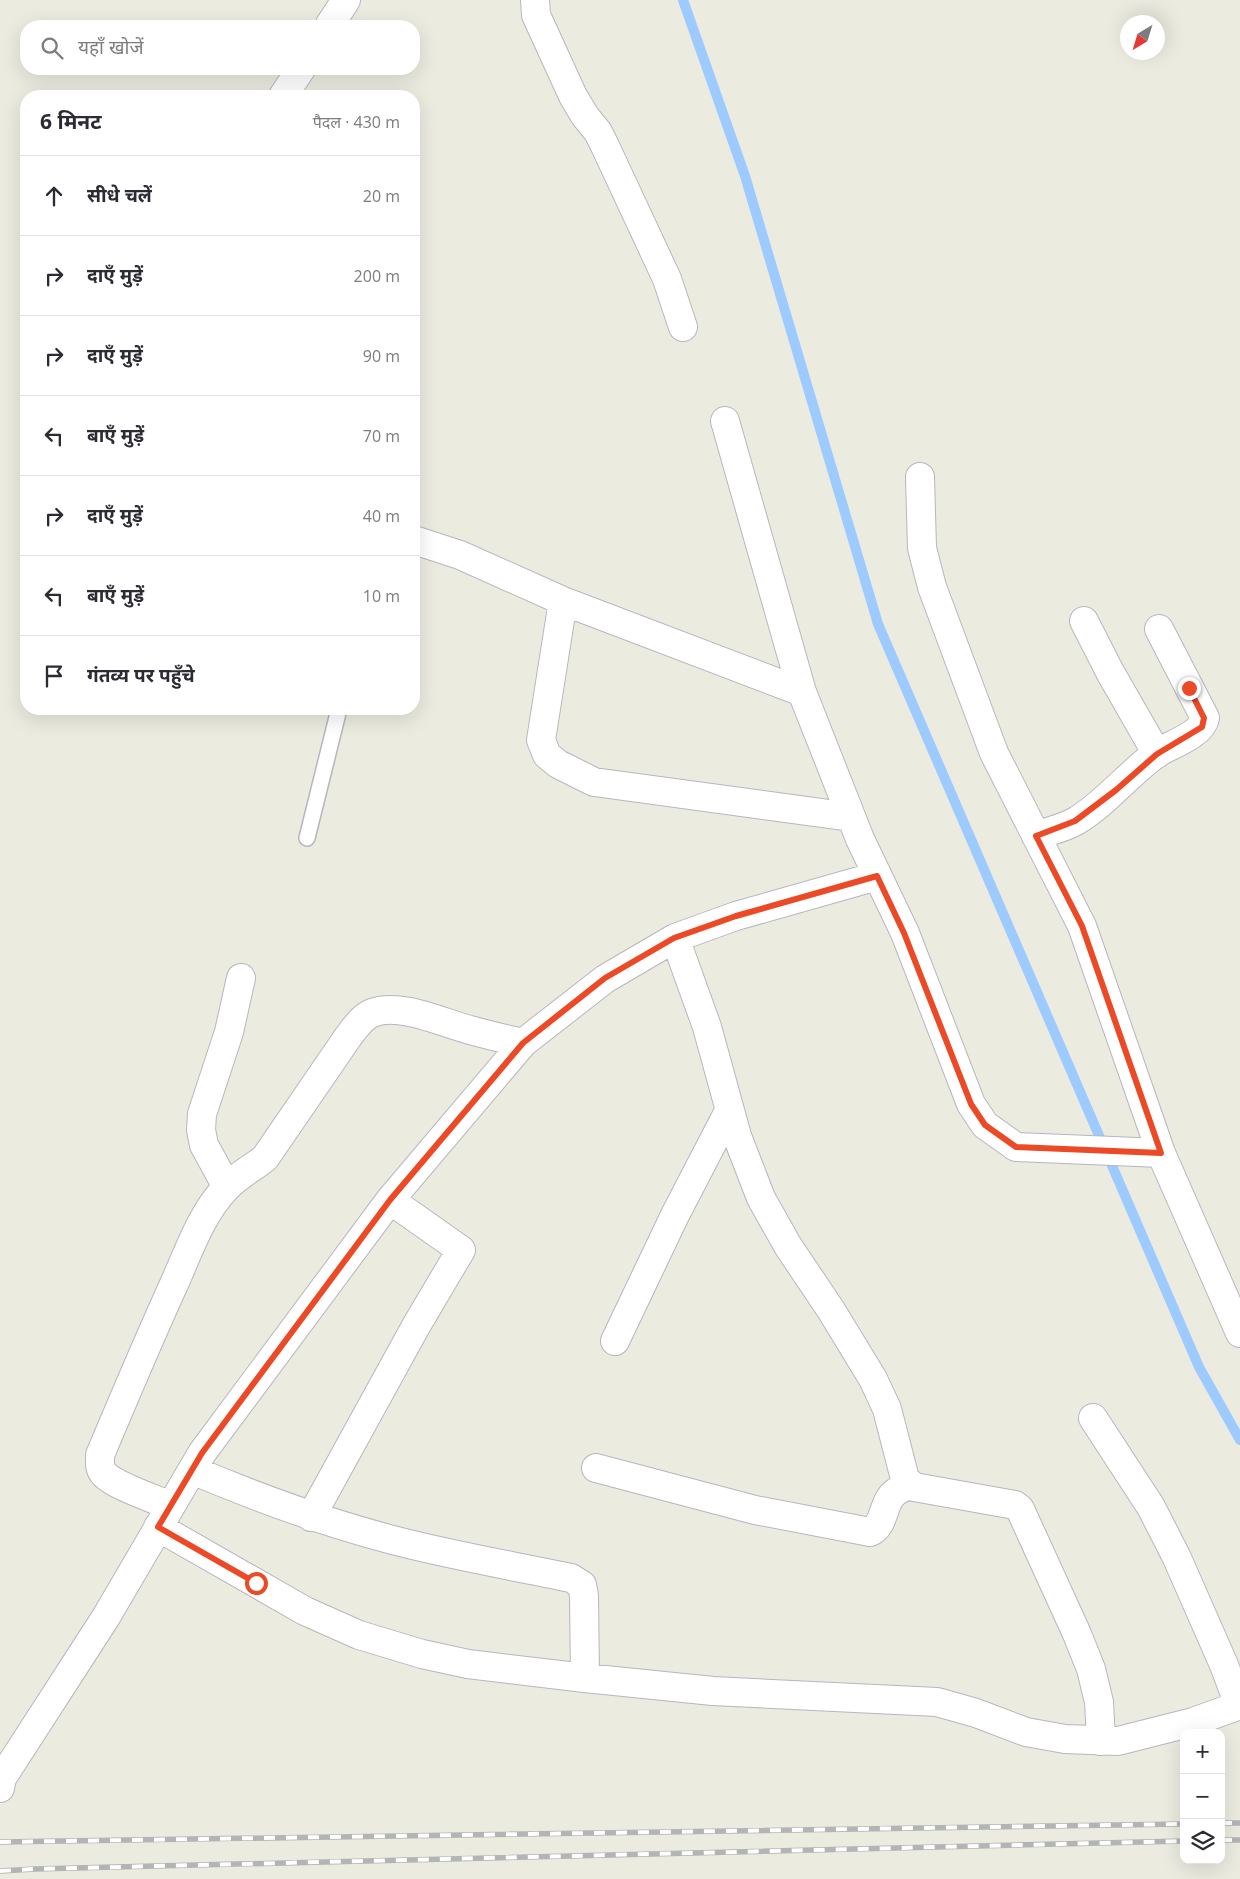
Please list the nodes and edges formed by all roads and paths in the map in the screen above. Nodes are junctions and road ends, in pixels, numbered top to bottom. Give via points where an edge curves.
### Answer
1 (346, 0) edge
2 (535, 0) edge
3 (332, 20) edge
4 (297, 75) edge
5 (287, 90) edge
6 (683, 327) dead end
7 (725, 421) dead end
8 (920, 478) dead end
9 (420, 542) edge
10 (563, 601) junction
11 (1084, 621) dead end
12 (1159, 629) dead end
13 (802, 692) junction
14 (338, 715) edge
15 (1157, 754) junction
16 (851, 817) junction
17 (1036, 836) junction
18 (307, 838) dead end
19 (877, 876) junction
20 (674, 938) junction
21 (241, 978) dead end
22 (523, 1043) junction
23 (729, 1111) junction
24 (1161, 1153) junction
25 (226, 1187) junction
26 (390, 1200) junction
27 (1240, 1333) edge
28 (615, 1341) dead end
29 (1093, 1418) dead end
30 (596, 1468) dead end
31 (192, 1470) junction
32 (909, 1484) junction
33 (312, 1516) junction
34 (165, 1517) junction
35 (585, 1678) junction
36 (1240, 1705) edge
37 (1101, 1741) junction
38 (0, 1781) edge

1 - 3 street
2 - 6 street via 536,15 572,96 605,146 667,279
4 - 5 street
7 - 13 street
8 - 17 street via 922,548 932,587 994,753
9 - 10 street via 460,555
10 - 13 street
10 - 16 street via 541,740 547,755 558,764 594,782
11 - 15 street
12 - 15 street via 1204,718 1202,727
13 - 16 street
14 - 18 lane
15 - 17 street via 1075,821
16 - 19 street
17 - 24 street via 1082,926
19 - 20 street via 736,916
19 - 24 street via 904,933 971,1104 985,1125 1016,1147
20 - 22 street via 605,978
20 - 23 street via 707,1027
21 - 25 street via 229,1032 202,1114 204,1145
22 - 25 street via 393,1009 372,1013 348,1037 266,1158
22 - 26 street
23 - 28 street
23 - 32 street via 761,1198 873,1379 887,1409
24 - 27 street
25 - 34 street via 202,1220 100,1455 103,1473
26 - 31 street
26 - 33 street via 462,1250 416,1326
29 - 36 street via 1164,1532
30 - 32 street via 754,1510 870,1532 878,1525 893,1494
31 - 33 street
31 - 34 street
32 - 37 street via 1015,1504 1020,1510 1091,1669 1099,1702
33 - 35 street via 390,1539 571,1578 582,1585 584,1596
34 - 35 street via 305,1611 359,1635 468,1664
34 - 38 street via 106,1618
35 - 37 street via 713,1691 937,1702 1026,1732
36 - 37 street via 1193,1722 1118,1741

